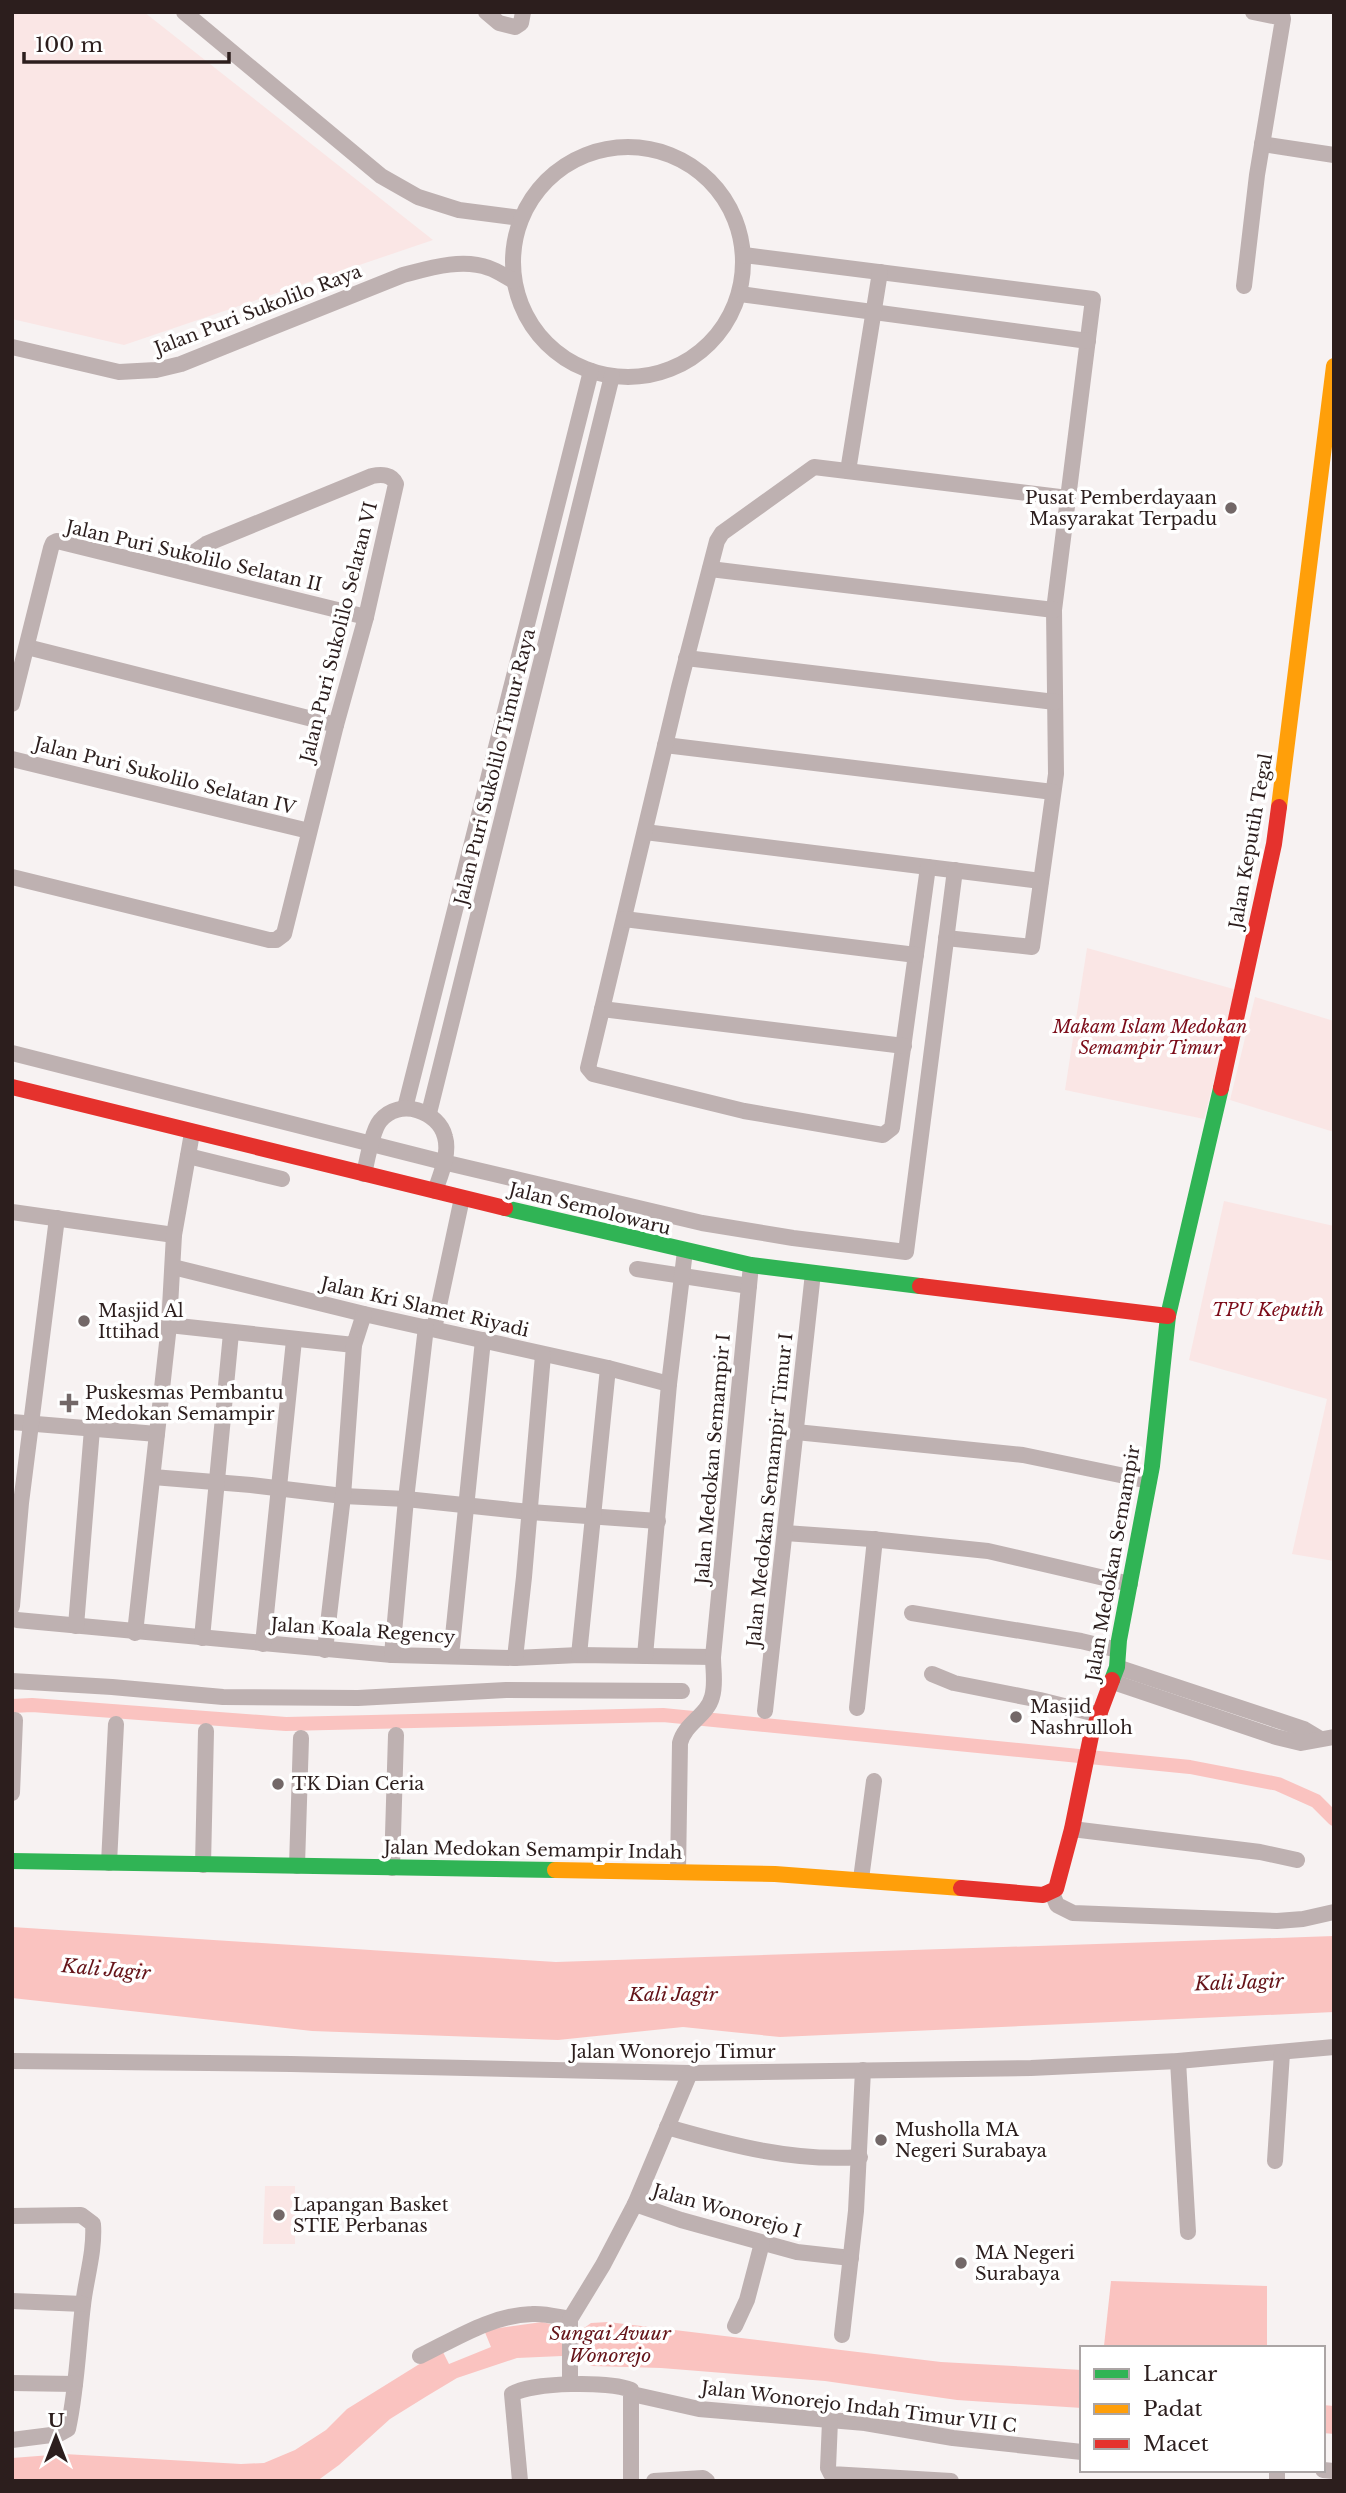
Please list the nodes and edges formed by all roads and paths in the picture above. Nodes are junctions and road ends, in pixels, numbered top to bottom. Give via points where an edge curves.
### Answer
1 (184, 12) edge
2 (523, 12) edge
3 (1253, 12) edge
4 (1283, 15) edge
5 (493, 18) edge
6 (1262, 144) junction
7 (1334, 155) edge
8 (521, 218) junction
9 (744, 256) junction
10 (880, 272) junction
11 (514, 281) junction
12 (1244, 286) dead end
13 (740, 294) junction
14 (874, 312) junction
15 (1088, 341) junction
16 (12, 347) edge
17 (1334, 366) edge
18 (591, 371) junction
19 (612, 376) junction
20 (848, 471) junction
21 (1068, 498) junction
22 (171, 568) junction
23 (710, 569) junction
24 (1054, 610) junction
25 (366, 617) junction
26 (27, 648) junction
27 (687, 658) junction
28 (1055, 702) junction
29 (12, 704) edge
30 (336, 725) junction
31 (665, 745) junction
32 (12, 759) edge
33 (491, 769) junction
34 (513, 777) junction
35 (1053, 792) junction
36 (309, 831) junction
37 (645, 832) junction
38 (929, 867) junction
39 (955, 870) junction
40 (12, 877) edge
41 (1041, 881) junction
42 (624, 919) junction
43 (946, 938) junction
44 (916, 955) junction
45 (602, 1009) junction
46 (904, 1046) junction
47 (12, 1053) edge
48 (12, 1087) edge
49 (405, 1108) junction
50 (429, 1113) junction
51 (192, 1133) junction
52 (372, 1146) junction
53 (188, 1156) junction
54 (443, 1163) junction
55 (365, 1170) junction
56 (282, 1180) dead end
57 (436, 1188) junction
58 (462, 1198) junction
59 (12, 1212) edge
60 (57, 1218) junction
61 (174, 1234) junction
62 (685, 1251) junction
63 (751, 1265) junction
64 (173, 1267) junction
65 (637, 1269) dead end
66 (813, 1273) junction
67 (682, 1277) junction
68 (749, 1286) junction
69 (364, 1314) junction
70 (1168, 1316) junction
71 (169, 1325) junction
72 (430, 1328) junction
73 (232, 1333) junction
74 (294, 1340) junction
75 (483, 1340) junction
76 (354, 1345) junction
77 (543, 1354) junction
78 (608, 1368) junction
79 (669, 1384) junction
80 (12, 1422) edge
81 (31, 1423) junction
82 (92, 1429) junction
83 (796, 1432) junction
84 (157, 1434) junction
85 (153, 1477) junction
86 (1149, 1480) junction
87 (219, 1482) junction
88 (281, 1488) junction
89 (343, 1496) junction
90 (406, 1499) junction
91 (467, 1505) junction
92 (530, 1512) junction
93 (594, 1516) junction
94 (658, 1521) junction
95 (785, 1533) junction
96 (875, 1539) junction
97 (1130, 1584) junction
98 (12, 1606) edge
99 (912, 1614) dead end
100 (12, 1617) edge
101 (76, 1626) junction
102 (135, 1633) junction
103 (202, 1638) junction
104 (263, 1644) junction
105 (325, 1650) junction
106 (1118, 1650) junction
107 (392, 1656) junction
108 (450, 1656) junction
109 (579, 1656) junction
110 (645, 1656) junction
111 (713, 1657) junction
112 (514, 1658) junction
113 (932, 1674) dead end
114 (1115, 1674) junction
115 (12, 1681) edge
116 (681, 1691) dead end
117 (857, 1708) dead end
118 (765, 1711) dead end
119 (1100, 1715) junction
120 (15, 1720) dead end
121 (116, 1724) dead end
122 (206, 1731) dead end
123 (396, 1735) dead end
124 (301, 1738) dead end
125 (1326, 1738) edge
126 (874, 1781) dead end
127 (12, 1793) edge
128 (1072, 1829) junction
129 (1297, 1860) dead end
130 (12, 1861) edge
131 (109, 1863) junction
132 (203, 1865) junction
133 (297, 1866) junction
134 (392, 1868) junction
135 (678, 1872) junction
136 (861, 1879) junction
137 (1052, 1893) junction
138 (1334, 1912) edge
139 (1334, 2047) edge
140 (1282, 2053) junction
141 (1178, 2061) junction
142 (12, 2062) edge
143 (863, 2070) junction
144 (690, 2073) junction
145 (667, 2127) junction
146 (860, 2157) junction
147 (1275, 2161) dead end
148 (635, 2204) junction
149 (12, 2216) edge
150 (1188, 2232) dead end
151 (762, 2243) junction
152 (851, 2258) junction
153 (12, 2301) edge
154 (83, 2304) junction
155 (569, 2323) junction
156 (735, 2326) dead end
157 (842, 2335) dead end
158 (420, 2356) dead end
159 (12, 2384) edge
160 (75, 2384) junction
161 (570, 2384) junction
162 (632, 2392) junction
163 (830, 2421) junction
164 (12, 2440) edge
165 (1080, 2452) edge
166 (911, 2479) edge
167 (520, 2481) edge
168 (631, 2481) edge
169 (654, 2481) edge
170 (707, 2481) edge
171 (951, 2481) edge

1 - 8 street via 381,176 418,197 459,210
2 - 5 street via 515,27
3 - 4 street
4 - 6 street
6 - 7 street
6 - 12 street
8 - 9 street via 533,195 572,161 622,146 648,148 673,155 715,185 740,230
8 - 11 street via 514,238
9 - 10 street
9 - 13 street
10 - 14 street
10 - 15 street via 1093,299
11 - 16 street, Jalan Puri Sukolilo Raya via 470,264 437,266 403,275 181,364 141,373
11 - 18 street via 519,301 540,337 572,363
13 - 14 street
13 - 19 street via 721,330 691,358 653,374
14 - 15 street
14 - 20 street
15 - 21 street
17 - 70 main road, Jalan Keputih Tegal via 1273,849
18 - 19 street
18 - 33 street, Jalan Puri Sukolilo Timur Raya
19 - 34 street, Jalan Puri Sukolilo Timur Raya
20 - 21 street
20 - 23 street via 814,467 722,533
21 - 24 street
22 - 25 street, Jalan Puri Sukolilo Selatan II
22 - 25 street, Jalan Puri Sukolilo Selatan VI via 206,544 372,476 388,476 396,489
22 - 26 street, Jalan Puri Sukolilo Selatan II via 72,543 53,543
23 - 24 street
23 - 27 street
24 - 28 street
25 - 30 street, Jalan Puri Sukolilo Selatan VI
26 - 29 street, Jalan Puri Sukolilo Selatan II
26 - 30 street
27 - 28 street
27 - 31 street
28 - 35 street
30 - 36 street, Jalan Puri Sukolilo Selatan VI
31 - 35 street
31 - 37 street
32 - 36 street, Jalan Puri Sukolilo Selatan IV
33 - 34 street
33 - 49 street, Jalan Puri Sukolilo Timur Raya
34 - 50 street, Jalan Puri Sukolilo Timur Raya
35 - 41 street
36 - 40 street, Jalan Puri Sukolilo Selatan VI via 284,934 269,940
37 - 38 street
37 - 42 street
38 - 39 street
38 - 44 street
39 - 41 street
39 - 43 street
41 - 43 street via 1032,947
42 - 44 street
42 - 45 street
43 - 54 street via 905,1252 702,1223
44 - 46 street
45 - 46 street
45 - 46 street via 588,1068 593,1074 744,1111 883,1135 892,1128
47 - 52 street
48 - 51 main road, Jalan Semolowaru
49 - 50 street
49 - 52 street via 380,1121
50 - 54 street via 446,1138
51 - 53 street
51 - 55 main road, Jalan Semolowaru
52 - 54 street
52 - 55 street
53 - 56 street
53 - 61 street
54 - 57 street
55 - 57 main road, Jalan Semolowaru
57 - 58 main road, Jalan Semolowaru
58 - 62 main road, Jalan Semolowaru
58 - 72 street
59 - 60 street
60 - 61 street
60 - 81 street
61 - 64 street
62 - 63 main road, Jalan Semolowaru
62 - 67 street
63 - 66 main road, Jalan Semolowaru
63 - 68 street, Jalan Medokan Semampir I
64 - 69 street, Jalan Kri Slamet Riyadi
64 - 71 street
65 - 67 street
66 - 70 main road, Jalan Semolowaru
66 - 83 street, Jalan Medokan Semampir Timur I
67 - 68 street
67 - 79 street
68 - 111 street, Jalan Medokan Semampir I
69 - 72 street, Jalan Kri Slamet Riyadi
69 - 76 street
70 - 86 main road, Jalan Medokan Semampir
71 - 73 street
71 - 84 street
72 - 75 street, Jalan Kri Slamet Riyadi
72 - 90 street
73 - 74 street
73 - 87 street
74 - 76 street
74 - 88 street
75 - 77 street, Jalan Kri Slamet Riyadi
75 - 91 street
76 - 89 street
77 - 78 street, Jalan Kri Slamet Riyadi
77 - 92 street
78 - 79 street, Jalan Kri Slamet Riyadi
78 - 93 street
79 - 94 street
80 - 81 street
81 - 82 street
81 - 98 street
82 - 84 street
82 - 101 street
83 - 86 street via 1023,1455
83 - 95 street, Jalan Medokan Semampir Timur I
84 - 85 street
85 - 87 street
85 - 102 street
86 - 97 main road, Jalan Medokan Semampir
87 - 88 street
87 - 103 street
88 - 89 street
88 - 104 street
89 - 90 street
89 - 105 street
90 - 91 street
90 - 107 street
91 - 92 street
91 - 108 street
92 - 93 street
92 - 112 street
93 - 94 street
93 - 109 street
94 - 110 street
95 - 96 street
95 - 118 street, Jalan Medokan Semampir Timur I
96 - 97 street via 988,1551
96 - 117 street
97 - 106 main road, Jalan Medokan Semampir
99 - 106 street via 1082,1640
100 - 101 street, Jalan Koala Regency
101 - 102 street, Jalan Koala Regency
102 - 103 street, Jalan Koala Regency
103 - 104 street, Jalan Koala Regency
104 - 105 street, Jalan Koala Regency
105 - 107 street, Jalan Koala Regency
106 - 114 main road, Jalan Medokan Semampir
107 - 108 street, Jalan Koala Regency
108 - 112 street, Jalan Koala Regency
109 - 110 street, Jalan Koala Regency
109 - 112 street, Jalan Koala Regency
110 - 111 street, Jalan Koala Regency
111 - 135 street, Jalan Medokan Semampir I via 714,1684 708,1705 685,1729 680,1743
113 - 119 street via 954,1684
114 - 119 main road, Jalan Medokan Semampir
114 - 125 street
115 - 116 street via 223,1697
119 - 128 main road, Jalan Medokan Semampir via 1091,1736
120 - 127 street
121 - 131 street
122 - 132 street
123 - 134 street
124 - 133 street
126 - 136 street
128 - 129 street
128 - 137 main road, Jalan Medokan Semampir via 1063,1870
130 - 131 main road, Jalan Medokan Semampir Indah
131 - 132 main road, Jalan Medokan Semampir Indah
132 - 133 main road, Jalan Medokan Semampir Indah
133 - 134 main road, Jalan Medokan Semampir Indah
134 - 135 main road, Jalan Medokan Semampir Indah
135 - 136 main road, Jalan Medokan Semampir Indah
136 - 137 main road, Jalan Medokan Semampir Indah
137 - 138 street via 1057,1905 1073,1913 1277,1921
139 - 140 street, Jalan Wonorejo Timur
140 - 141 street, Jalan Wonorejo Timur
140 - 147 street
141 - 143 street, Jalan Wonorejo Timur
141 - 150 street
142 - 144 street, Jalan Wonorejo Timur
143 - 144 street, Jalan Wonorejo Timur
143 - 146 street
144 - 145 street
145 - 146 street via 778,2153
145 - 148 street
146 - 152 street
148 - 151 street, Jalan Wonorejo I
148 - 155 street
149 - 154 street via 81,2215 93,2224
151 - 152 street, Jalan Wonorejo I
151 - 156 street via 747,2301
152 - 157 street
153 - 154 street
154 - 160 street
155 - 158 street via 523,2314 489,2323
155 - 161 street
159 - 160 street
160 - 164 street via 68,2429
161 - 162 street, Jalan Wonorejo Indah Timur VII C
161 - 167 street, Jalan Wonorejo Indah Timur VII C via 531,2387 512,2394
162 - 163 street, Jalan Wonorejo Indah Timur VII C via 699,2409
162 - 168 street
163 - 165 street, Jalan Wonorejo Indah Timur VII C
163 - 166 street via 831,2474
166 - 171 street
169 - 170 street

